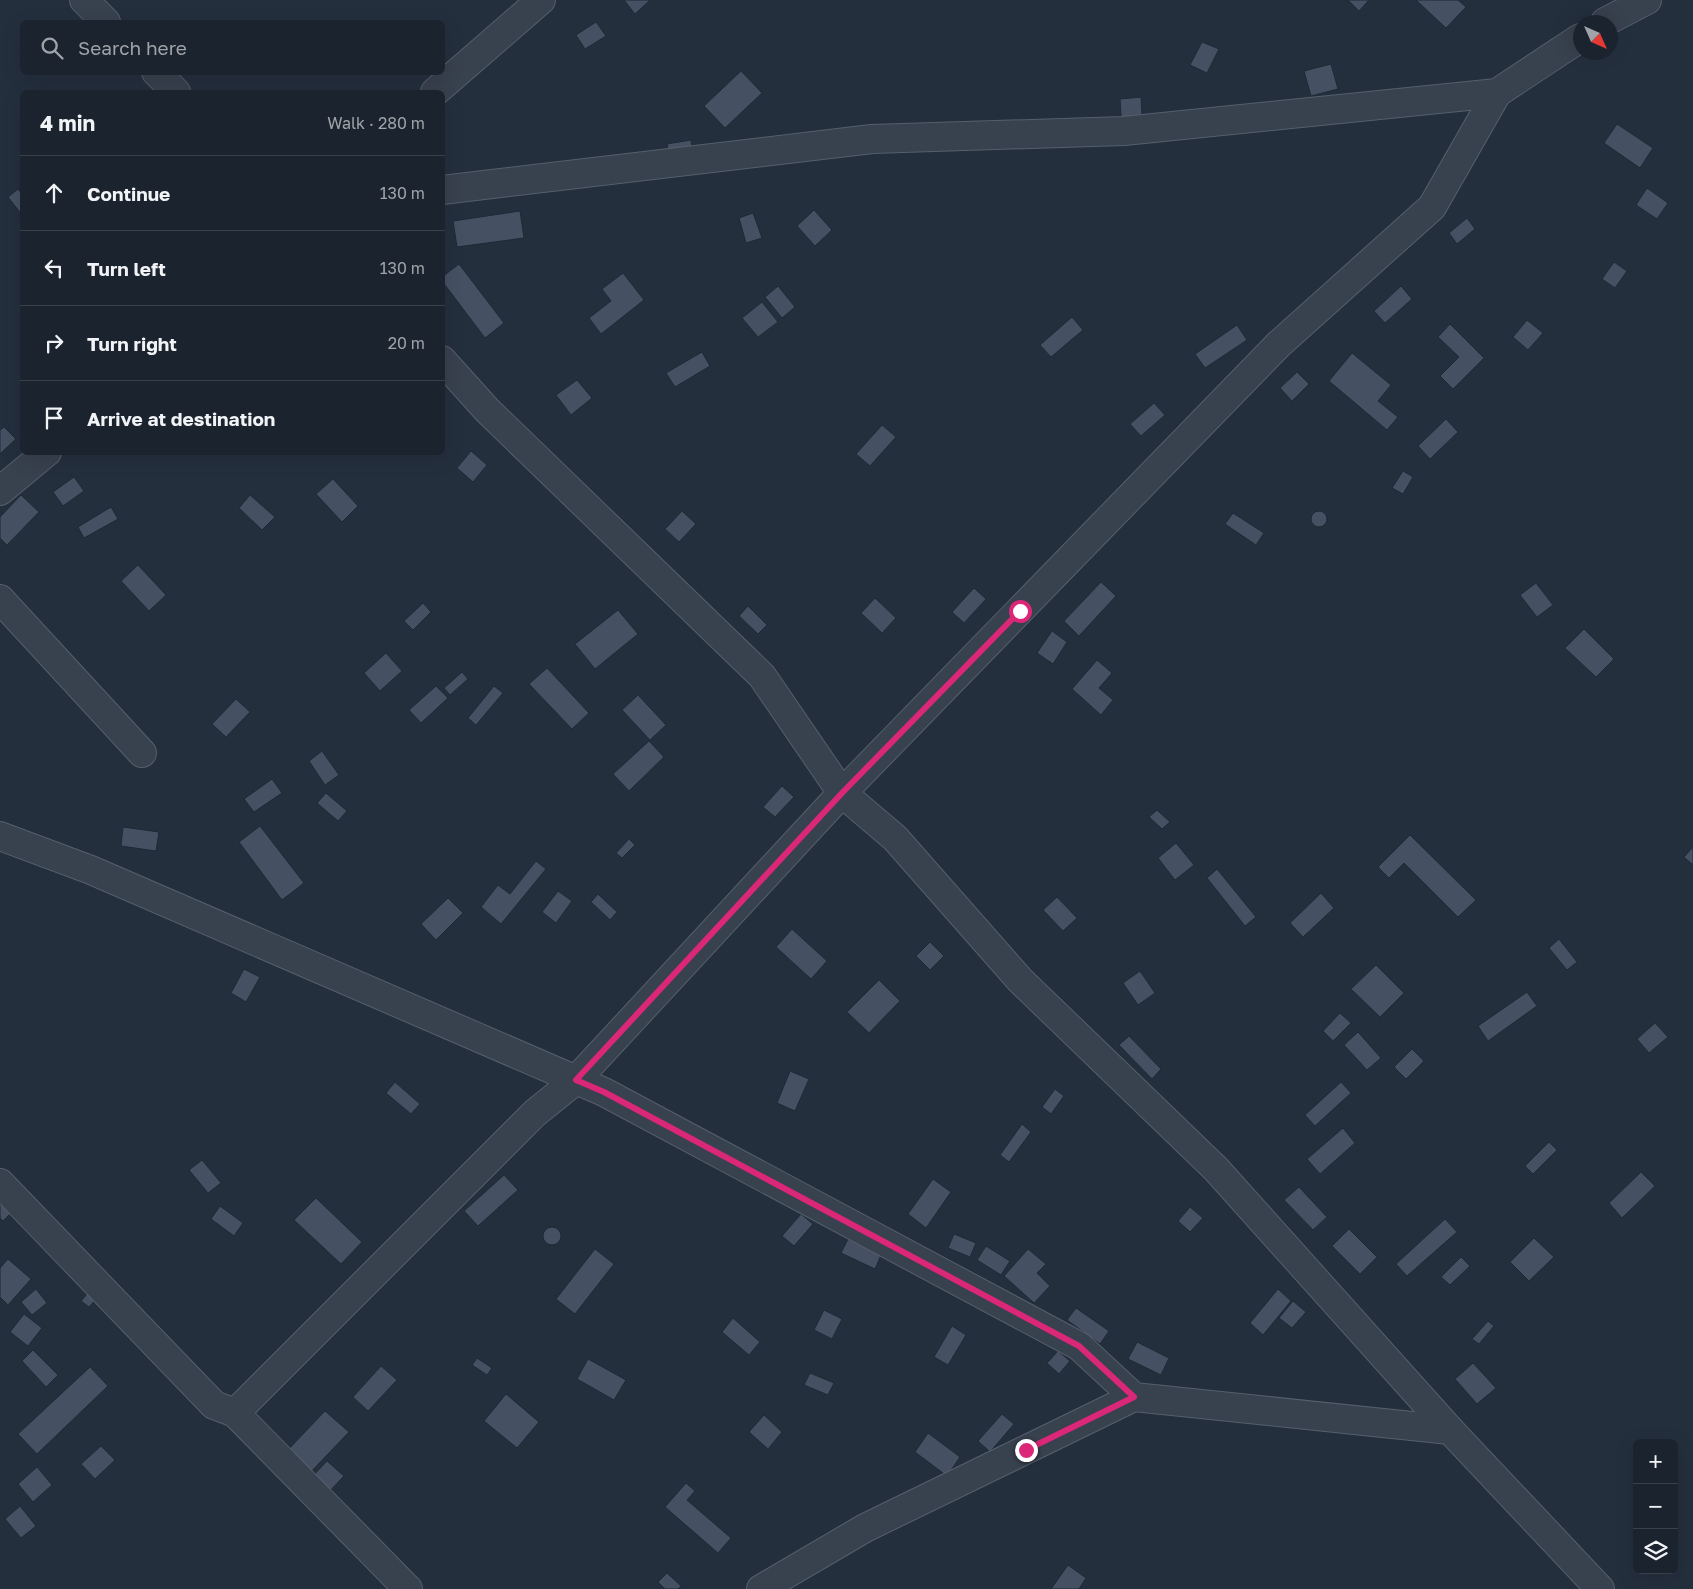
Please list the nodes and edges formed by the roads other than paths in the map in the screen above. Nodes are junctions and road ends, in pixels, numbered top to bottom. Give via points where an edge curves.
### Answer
1 (84, 0) edge
2 (541, 0) edge
3 (1648, 0) edge
4 (1618, 15) edge
5 (104, 20) edge
6 (1573, 43) edge
7 (159, 75) edge
8 (174, 90) edge
9 (437, 90) edge
10 (1497, 93) junction
11 (445, 190) edge
12 (445, 363) edge
13 (43, 455) edge
14 (0, 491) edge
15 (0, 599) edge
16 (142, 753) dead end
17 (842, 793) junction
18 (0, 836) edge
19 (576, 1080) junction
20 (0, 1183) edge
21 (1134, 1397) junction
22 (235, 1413) junction
23 (1450, 1430) junction
24 (408, 1589) edge
25 (761, 1589) edge
26 (1600, 1589) edge

1 - 5 street
2 - 9 street
3 - 4 street
6 - 10 street
7 - 8 street
10 - 11 street via 1124,131 872,139
10 - 17 street via 1432,207 1278,344
12 - 17 street via 487,410 762,676
13 - 14 street
15 - 16 street
17 - 19 street
17 - 23 street via 894,838 1020,980 1216,1169
18 - 19 street via 155,897
19 - 21 street via 1079,1346
19 - 22 street via 535,1113
20 - 22 street via 214,1405
21 - 23 street
21 - 25 street via 865,1528
22 - 24 street
23 - 26 street

